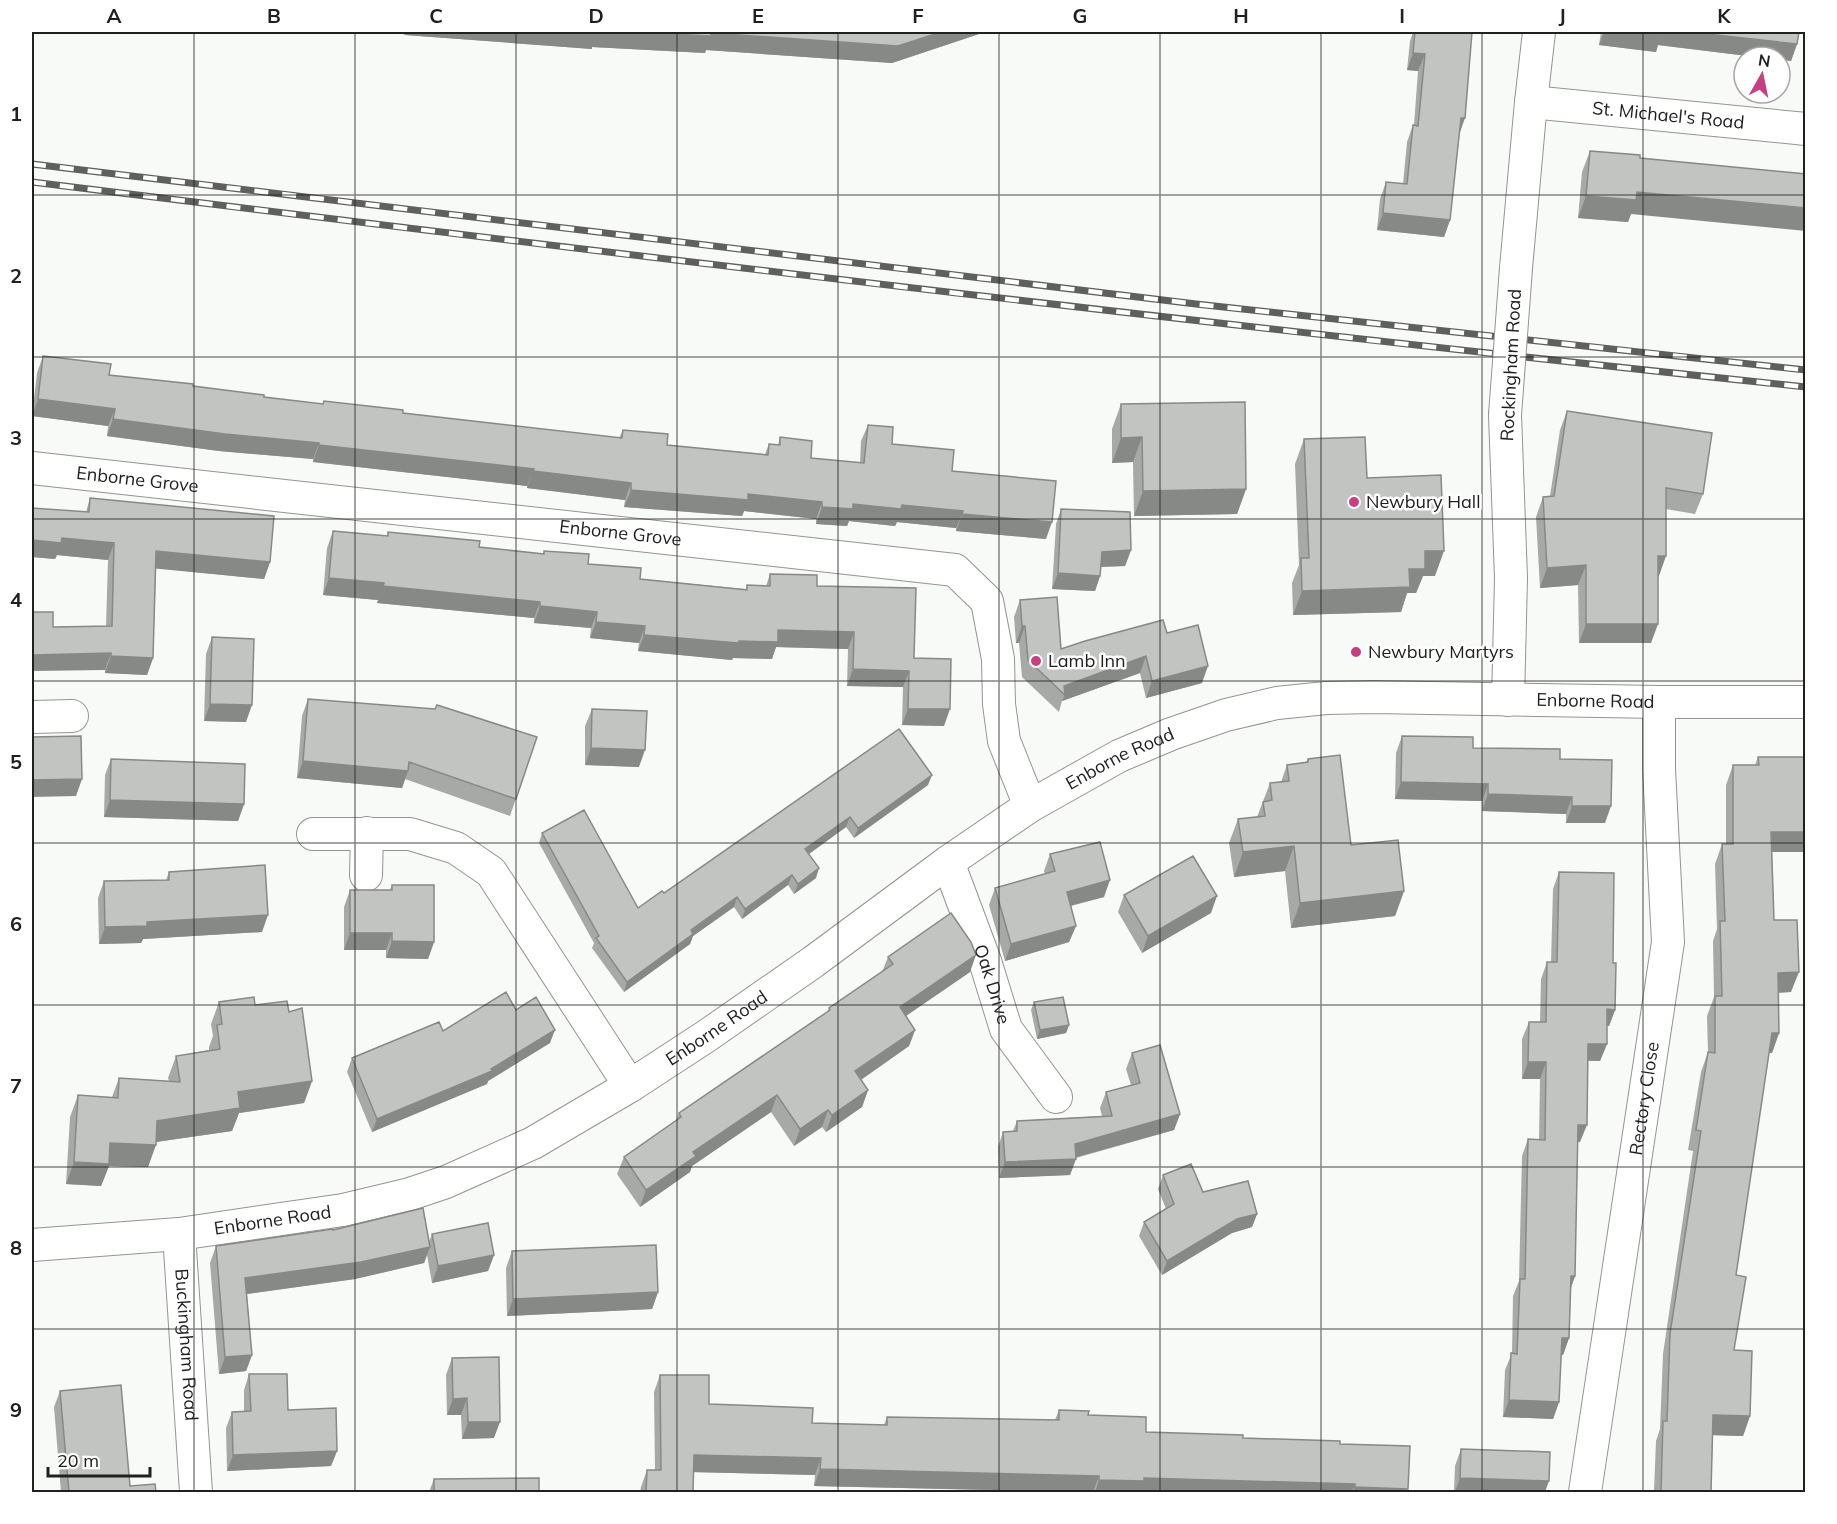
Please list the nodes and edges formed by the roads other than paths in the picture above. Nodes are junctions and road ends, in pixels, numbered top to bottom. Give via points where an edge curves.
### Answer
1 (1539, 32) edge
2 (1531, 102) junction
3 (1806, 129) edge
4 (32, 468) edge
5 (1508, 700) junction
6 (1659, 702) junction
7 (1806, 702) edge
8 (32, 717) edge
9 (72, 717) dead end
10 (1030, 806) junction
11 (367, 833) junction
12 (313, 834) dead end
13 (948, 862) junction
14 (366, 875) dead end
15 (630, 1086) junction
16 (1056, 1097) dead end
17 (179, 1234) junction
18 (32, 1245) edge
19 (196, 1492) edge
20 (1585, 1492) edge

1 - 2 street, Rockingham Road
2 - 3 street, St. Michael's Road
2 - 5 street, Rockingham Road, bridge via 1505,415 1511,578
4 - 10 street, Enborne Grove via 955,570 987,602 998,659 1004,741
5 - 6 street, Enborne Road
5 - 10 street, Enborne Road via 1374,697 1276,703 1171,734 1119,756
6 - 7 street, Enborne Road
6 - 20 street, Rectory Close via 1668,942
8 - 9 street
10 - 13 street, Enborne Road
11 - 12 street
11 - 14 street
11 - 15 street via 410,834 456,848 491,872
13 - 15 street, Enborne Road via 813,962
13 - 16 street, Oak Drive via 1006,1029
15 - 17 street, Enborne Road via 534,1143 410,1194 343,1210
17 - 18 street, Enborne Road
17 - 19 street, Buckingham Road

